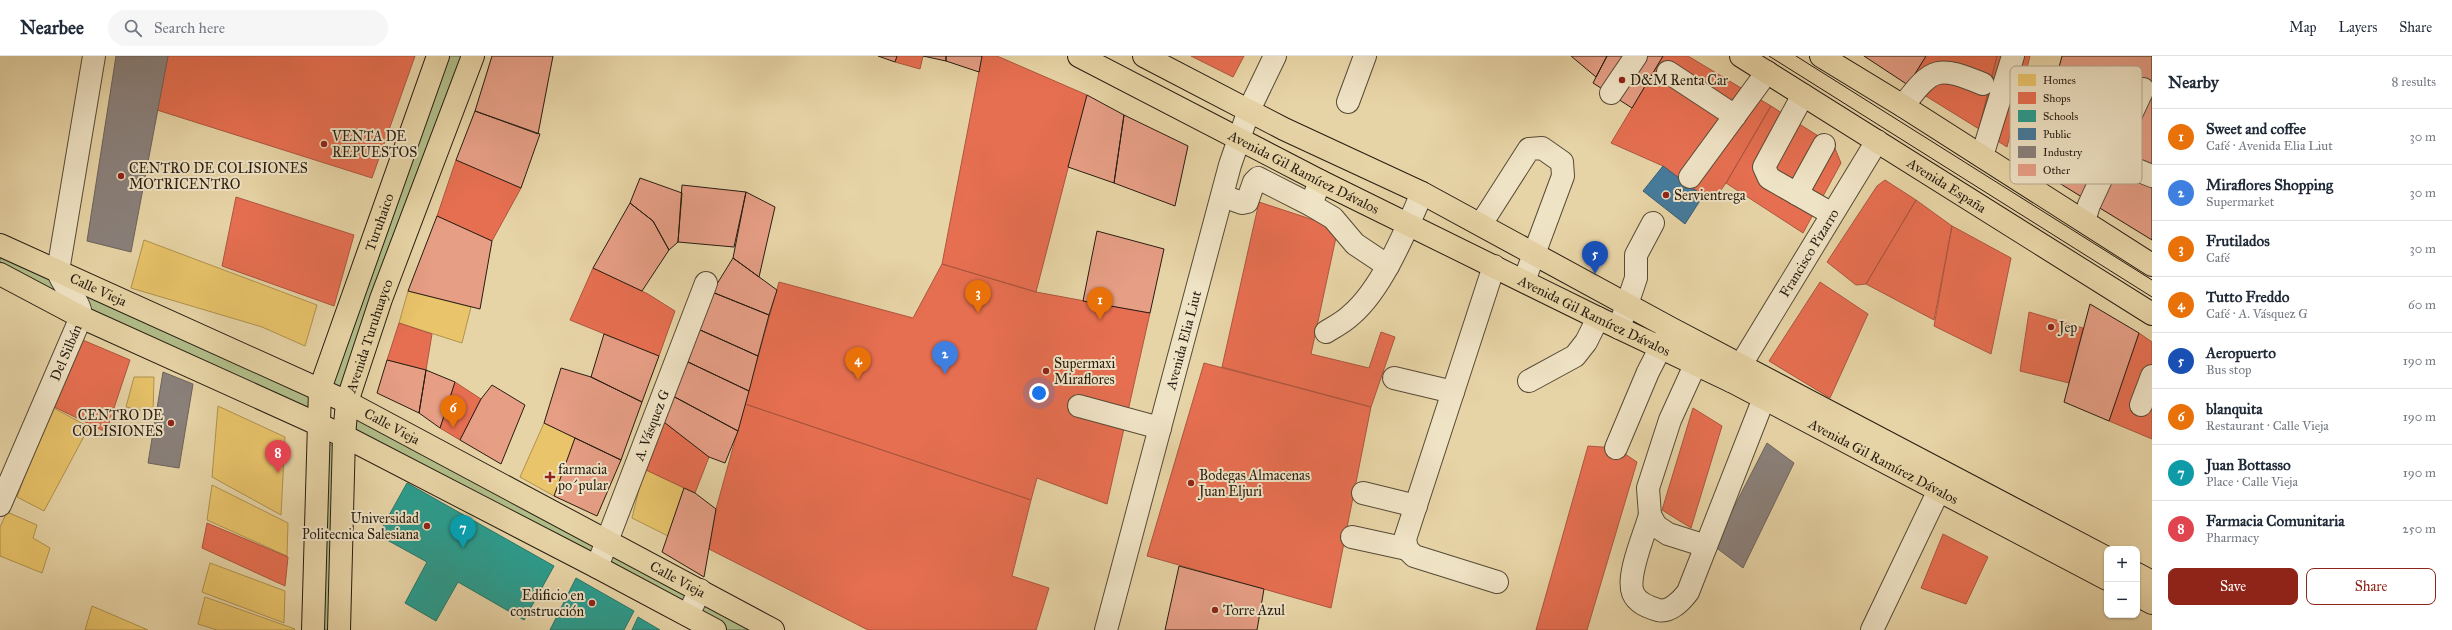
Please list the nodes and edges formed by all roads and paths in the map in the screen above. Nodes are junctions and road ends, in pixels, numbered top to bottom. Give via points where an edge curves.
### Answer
1 (94, 56) edge
2 (438, 56) edge
3 (473, 56) edge
4 (1079, 56) edge
5 (1144, 56) edge
6 (1275, 56) edge
7 (1365, 56) edge
8 (1636, 56) edge
9 (1741, 56) edge
10 (1820, 56) edge
11 (2013, 56) edge
12 (1668, 72) dead end
13 (1767, 72) junction
14 (1983, 84) dead end
15 (1611, 94) dead end
16 (1803, 95) junction
17 (1348, 102) dead end
18 (1903, 106) junction
19 (1249, 110) junction
20 (1735, 116) junction
21 (1238, 138) junction
22 (1877, 141) junction
23 (1824, 145) dead end
24 (1982, 156) junction
25 (1298, 170) junction
26 (2142, 170) edge
27 (2010, 174) edge
28 (2152, 176) edge
29 (1690, 177) dead end
30 (1320, 181) junction
31 (2026, 184) edge
32 (2099, 184) edge
33 (1422, 193) junction
34 (1291, 194) junction
35 (1797, 194) junction
36 (1223, 196) junction
37 (1311, 205) junction
38 (1832, 214) junction
39 (2084, 221) junction
40 (1653, 223) dead end
41 (1409, 224) junction
42 (1481, 224) junction
43 (0, 245) edge
44 (1534, 255) junction
45 (2152, 265) edge
46 (1388, 266) junction
47 (1494, 266) junction
48 (58, 271) junction
49 (0, 274) edge
50 (1524, 281) junction
51 (706, 283) dead end
52 (1629, 304) junction
53 (2152, 314) edge
54 (81, 317) junction
55 (1598, 318) junction
56 (1620, 328) junction
57 (1670, 328) junction
58 (1326, 332) dead end
59 (1661, 348) junction
60 (1695, 365) junction
61 (1736, 373) junction
62 (2152, 376) edge
63 (1394, 378) dead end
64 (1529, 381) dead end
65 (320, 389) junction
66 (1453, 392) junction
67 (1764, 398) junction
68 (348, 402) junction
69 (2141, 405) dead end
70 (1079, 406) dead end
71 (318, 425) junction
72 (1160, 428) junction
73 (344, 436) junction
74 (1616, 448) dead end
75 (1939, 490) junction
76 (1363, 493) dead end
77 (0, 504) edge
78 (1416, 506) junction
79 (1650, 515) junction
80 (1352, 537) dead end
81 (609, 540) junction
82 (1706, 546) junction
83 (1407, 549) junction
84 (2104, 557) edge
85 (597, 567) junction
86 (2140, 576) edge
87 (2104, 577) edge
88 (1497, 582) dead end
89 (2152, 582) edge
90 (700, 590) junction
91 (2140, 597) edge
92 (2152, 603) edge
93 (688, 615) junction
94 (313, 630) edge
95 (339, 630) edge
96 (715, 630) edge
97 (773, 630) edge
98 (1106, 630) edge
99 (1872, 630) edge

1 - 48 street
2 - 65 main road, Turuhaico
3 - 68 main road, Avenida Turuhuayco via 381,299
4 - 21 main road, Avenida Gil Ramírez Dávalos
5 - 19 main road, Avenida Gil Ramírez Dávalos
6 - 19 street, Avenida Elia Liut
7 - 17 street
8 - 15 street
9 - 13 main road, Avenida España
10 - 18 main road
11 - 24 street
12 - 20 street
13 - 16 main road, Avenida España
13 - 20 street
14 - 18 street via 1954,72 1940,71 1921,84
16 - 22 main road, Avenida España
16 - 35 street via 1766,158 1764,167 1769,178
18 - 24 main road
19 - 21 street, Avenida Elia Liut
19 - 33 main road, Avenida Gil Ramírez Dávalos
20 - 29 street
21 - 25 main road, Avenida Gil Ramírez Dávalos
21 - 36 street, Avenida Elia Liut
22 - 38 street, Francisco Pizarro
22 - 53 main road, Avenida España
23 - 35 street
24 - 27 main road
25 - 30 main road, Avenida Gil Ramírez Dávalos
25 - 34 street
26 - 28 street
30 - 37 street
30 - 41 main road, Avenida Gil Ramírez Dávalos
31 - 39 main road
32 - 39 street
33 - 41 street
33 - 42 main road, Avenida Gil Ramírez Dávalos
34 - 36 street via 1258,178 1247,202 1242,203
34 - 37 street
35 - 38 street
36 - 72 street, Avenida Elia Liut
37 - 46 street via 1333,218 1356,244
38 - 61 street, Francisco Pizarro
39 - 45 main road
40 - 52 street via 1636,255 1636,278
41 - 46 street
41 - 47 main road, Avenida Gil Ramírez Dávalos
42 - 44 main road, Avenida Gil Ramírez Dávalos
42 - 44 street via 1529,149 1542,148 1553,153 1562,162 1564,176
43 - 48 main road, Calle Vieja
44 - 50 street
44 - 52 main road, Avenida Gil Ramírez Dávalos
46 - 58 street via 1378,283 1352,315
47 - 50 main road, Avenida Gil Ramírez Dávalos
47 - 66 street
48 - 54 street, Del Silbán via 62,283 79,305
48 - 65 main road, Calle Vieja
49 - 54 main road, Calle Vieja
50 - 55 main road, Avenida Gil Ramírez Dávalos
51 - 81 street, A. Vásquez G
52 - 56 street
52 - 57 main road, Avenida Gil Ramírez Dávalos
54 - 71 main road, Calle Vieja
54 - 77 street, Del Silbán
55 - 56 main road, Avenida Gil Ramírez Dávalos
55 - 64 street via 1586,342 1575,356
56 - 59 main road, Avenida Gil Ramírez Dávalos
57 - 59 street
57 - 61 main road, Avenida Gil Ramírez Dávalos
59 - 60 main road, Avenida Gil Ramírez Dávalos
59 - 74 street via 1648,372
60 - 61 main road, Avenida Gil Ramírez Dávalos
60 - 79 street via 1670,420 1648,488
61 - 67 main road, Avenida Gil Ramírez Dávalos
61 - 84 main road, Avenida Gil Ramírez Dávalos
62 - 69 street
63 - 66 street
65 - 68 main road, Calle Vieja
65 - 71 main road
66 - 78 street
67 - 75 main road, Avenida Gil Ramírez Dávalos
67 - 82 street
68 - 73 main road, Avenida Turuhuayco
68 - 81 main road, Calle Vieja
70 - 72 street
71 - 73 main road, Calle Vieja
71 - 94 main road
72 - 98 street, Avenida Elia Liut
73 - 85 main road, Calle Vieja
73 - 95 main road, Avenida Turuhuayco
75 - 87 main road, Avenida Gil Ramírez Dávalos
75 - 99 street
76 - 78 street
78 - 83 street via 1405,539
79 - 82 street via 1656,526 1668,534
79 - 82 street via 1631,579 1633,593 1642,604 1660,611 1669,609 1682,600
80 - 83 street
81 - 85 street, A. Vásquez G
81 - 90 main road, Calle Vieja
83 - 88 street via 1414,556
85 - 93 main road, Calle Vieja
86 - 89 main road
90 - 93 street
90 - 97 main road, Calle Vieja
91 - 92 main road
93 - 96 main road, Calle Vieja

